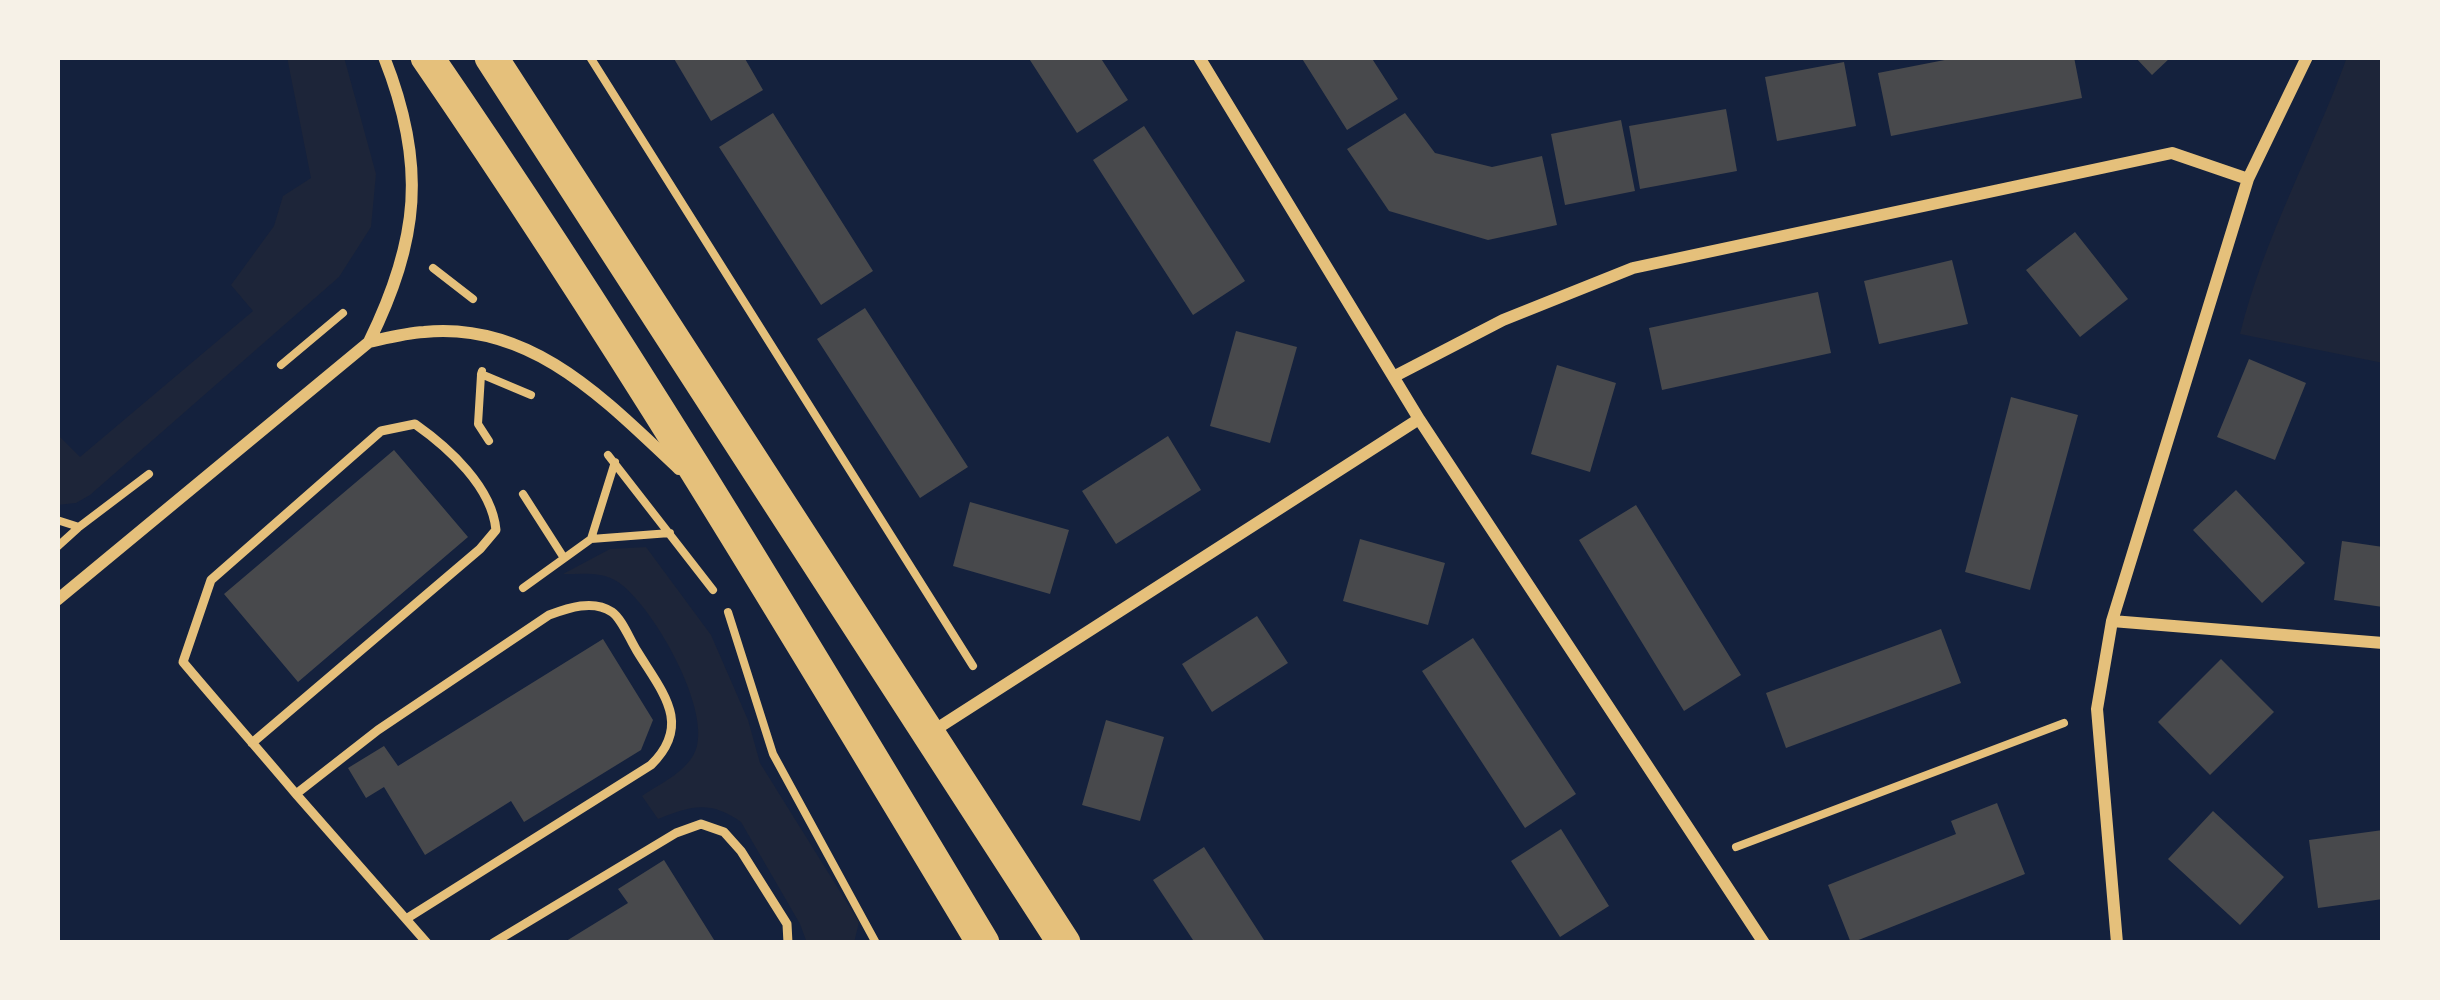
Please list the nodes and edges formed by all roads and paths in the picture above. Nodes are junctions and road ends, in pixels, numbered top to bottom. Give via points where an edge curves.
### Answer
1 (384, 57) edge
2 (427, 57) edge
3 (491, 57) edge
4 (590, 57) edge
5 (1199, 57) edge
6 (2307, 57) edge
7 (2248, 179) junction
8 (369, 342) junction
9 (1395, 376) junction
10 (1419, 419) junction
11 (615, 463) dead end
12 (720, 506) junction
13 (79, 527) dead end
14 (670, 533) dead end
15 (591, 539) junction
16 (57, 547) edge
17 (508, 598) dead end
18 (58, 599) edge
19 (726, 608) dead end
20 (2112, 620) junction
21 (2383, 643) edge
22 (987, 695) junction
23 (2097, 709) junction
24 (930, 734) junction
25 (252, 743) junction
26 (296, 794) junction
27 (1706, 856) junction
28 (406, 919) junction
29 (867, 937) edge
30 (427, 943) edge
31 (493, 943) edge
32 (788, 943) edge
33 (876, 943) edge
34 (983, 943) edge
35 (1064, 943) edge
36 (1764, 943) edge
37 (2117, 943) edge

1 - 8 street via 411,161 412,227
2 - 12 highway
3 - 24 highway
4 - 22 path
5 - 9 street
6 - 7 street
7 - 9 street via 2172,153 1633,268
7 - 20 street
8 - 12 street via 428,331 523,344 610,406
8 - 18 street
9 - 10 street
10 - 22 street
10 - 27 street
11 - 15 path
12 - 34 highway
13 - 16 path
14 - 15 path
15 - 17 path
19 - 29 path via 773,754
20 - 21 street
20 - 23 street
22 - 24 street
23 - 27 path
23 - 37 street
24 - 35 highway
25 - 25 lane via 183,662 211,580 381,431 415,424 444,444 494,508 496,530
25 - 26 lane
26 - 28 lane
26 - 28 lane via 549,615 595,605 614,613 669,703 669,748
27 - 36 street
28 - 30 lane
29 - 33 path
31 - 32 lane via 701,824 724,832 741,851 787,923

